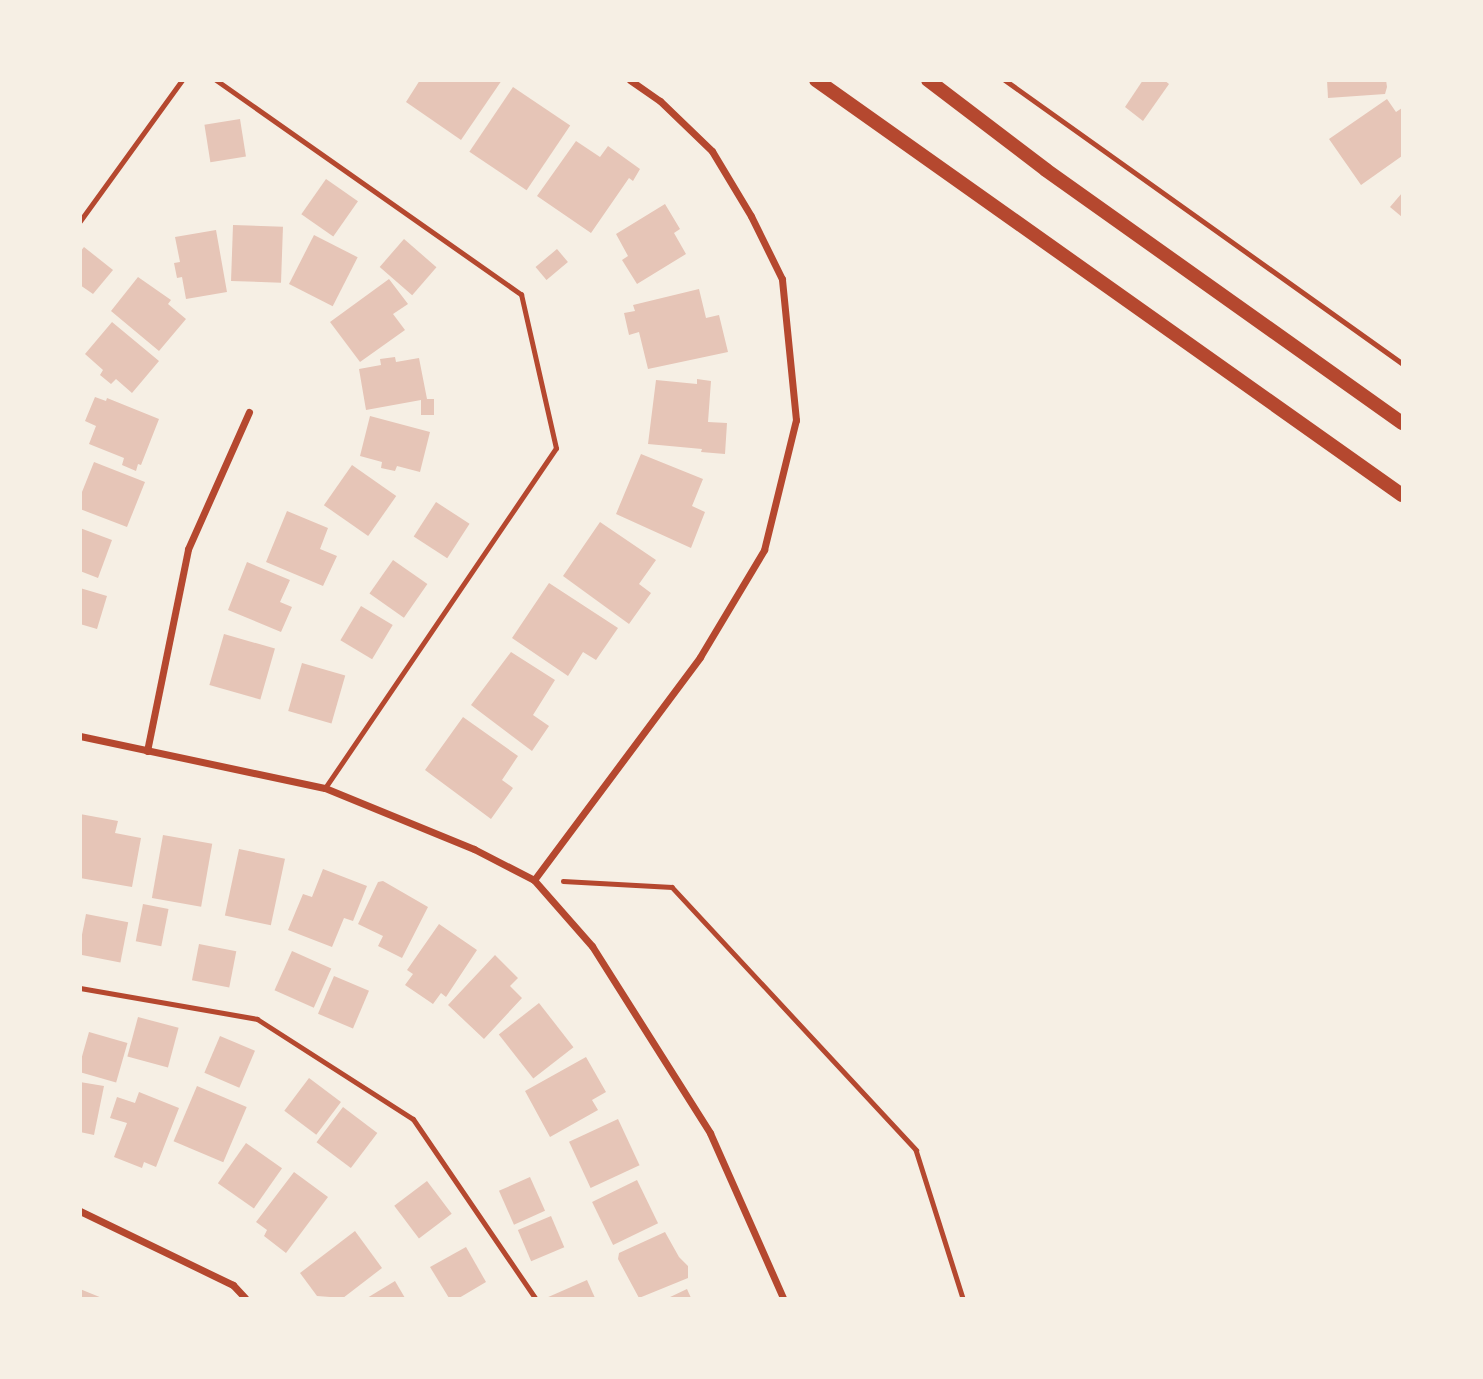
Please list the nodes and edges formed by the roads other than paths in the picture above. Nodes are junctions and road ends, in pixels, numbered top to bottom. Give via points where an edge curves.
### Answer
1 (182, 80) edge
2 (216, 80) edge
3 (630, 80) edge
4 (816, 80) edge
5 (929, 80) edge
6 (80, 221) edge
7 (249, 412) dead end
8 (1402, 423) edge
9 (1402, 495) edge
10 (80, 736) edge
11 (147, 751) junction
12 (325, 788) junction
13 (534, 880) junction
14 (80, 988) edge
15 (80, 1211) edge
16 (244, 1298) edge
17 (535, 1298) edge
18 (783, 1298) edge

1 - 6 lane
2 - 12 lane via 521,294 555,448
3 - 13 street via 660,101 712,150 782,279 796,420 764,550 700,657
4 - 9 main road
5 - 8 main road via 1046,170
7 - 11 street via 188,549
10 - 11 street
11 - 12 street
12 - 13 street via 474,849
13 - 18 street via 592,946 710,1133
14 - 17 lane via 257,1019 413,1119
15 - 16 street via 233,1285

